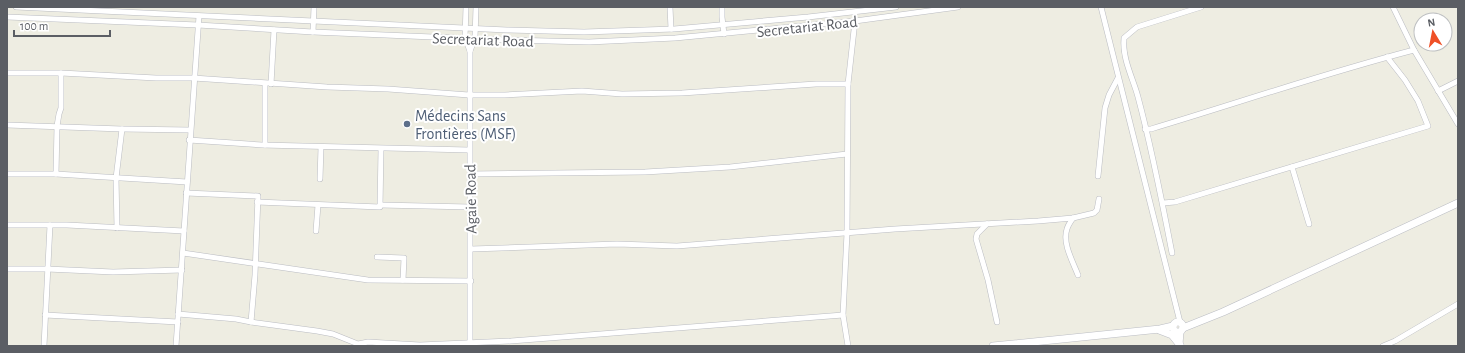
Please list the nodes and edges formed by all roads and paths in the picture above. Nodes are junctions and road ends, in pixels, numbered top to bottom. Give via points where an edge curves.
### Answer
1 (16, 7) edge
2 (314, 7) edge
3 (466, 7) edge
4 (476, 7) edge
5 (670, 7) edge
6 (722, 7) edge
7 (896, 7) edge
8 (958, 7) edge
9 (1101, 7) edge
10 (1201, 7) edge
11 (1393, 7) edge
12 (70, 8) edge
13 (854, 10) edge
14 (199, 16) junction
15 (7, 17) edge
16 (68, 20) junction
17 (314, 21) junction
18 (855, 21) junction
19 (723, 24) junction
20 (198, 25) junction
21 (465, 28) junction
22 (476, 28) junction
23 (671, 29) junction
24 (274, 30) junction
25 (313, 32) junction
26 (724, 34) junction
27 (465, 38) junction
28 (475, 38) junction
29 (1413, 48) edge
30 (1413, 50) edge
31 (470, 51) junction
32 (1415, 52) edge
33 (1387, 57) junction
34 (7, 73) edge
35 (61, 73) junction
36 (193, 78) junction
37 (1118, 78) junction
38 (1458, 81) edge
39 (265, 84) junction
40 (271, 84) junction
41 (848, 84) junction
42 (1438, 91) junction
43 (469, 95) junction
44 (1458, 124) edge
45 (7, 125) edge
46 (57, 126) junction
47 (122, 129) junction
48 (1145, 129) junction
49 (190, 130) junction
50 (189, 140) junction
51 (265, 145) junction
52 (321, 147) junction
53 (382, 149) junction
54 (469, 150) junction
55 (847, 154) junction
56 (1292, 167) junction
57 (7, 174) edge
58 (56, 174) junction
59 (470, 174) junction
60 (1098, 176) dead end
61 (116, 178) junction
62 (320, 179) dead end
63 (187, 182) junction
64 (186, 193) junction
65 (1098, 199) dead end
66 (257, 202) junction
67 (1163, 203) junction
68 (1458, 203) edge
69 (318, 205) junction
70 (380, 205) junction
71 (470, 207) junction
72 (1073, 218) junction
73 (987, 224) junction
74 (1309, 224) dead end
75 (7, 225) edge
76 (50, 225) junction
77 (117, 228) junction
78 (184, 230) junction
79 (316, 231) dead end
80 (847, 233) junction
81 (471, 249) junction
82 (183, 253) junction
83 (1172, 253) dead end
84 (377, 257) dead end
85 (255, 264) junction
86 (7, 269) edge
87 (47, 269) junction
88 (182, 270) junction
89 (1078, 275) dead end
90 (403, 280) junction
91 (471, 281) junction
92 (1458, 304) edge
93 (178, 314) junction
94 (46, 315) junction
95 (843, 315) junction
96 (178, 322) junction
97 (251, 322) junction
98 (997, 322) dead end
99 (1178, 327) junction
100 (1158, 329) junction
101 (357, 345) edge
102 (470, 345) edge
103 (1180, 345) edge
104 (44, 346) edge
105 (176, 346) edge
106 (846, 346) edge
107 (994, 346) edge
108 (1384, 346) edge

1 - 12 street, Secretariat Road
2 - 17 street
3 - 21 street
4 - 22 street
5 - 23 street
6 - 19 street
7 - 13 street, Secretariat Road
8 - 18 street, Secretariat Road
9 - 37 street
10 - 48 street via 1138,27 1124,38 1125,56
11 - 29 street
12 - 14 street, Secretariat Road
12 - 16 street
13 - 19 street, Secretariat Road
14 - 17 street, Secretariat Road
14 - 20 street
15 - 16 street, Secretariat Road
16 - 20 street, Secretariat Road
17 - 21 street, Secretariat Road
17 - 25 street
18 - 26 street, Secretariat Road
18 - 41 street
19 - 23 street, Secretariat Road
19 - 26 street
20 - 24 street, Secretariat Road
20 - 36 street
21 - 22 street, Secretariat Road
21 - 27 street
22 - 23 street, Secretariat Road via 584,32
22 - 28 street
24 - 25 street, Secretariat Road
24 - 40 street
25 - 27 street, Secretariat Road
26 - 28 street, Secretariat Road via 589,42
27 - 28 street, Secretariat Road
27 - 31 street
28 - 31 street
30 - 33 street
31 - 43 street, Agaie Road
32 - 42 street
33 - 48 street
33 - 56 street via 1418,101 1428,126
34 - 35 street
35 - 36 street
35 - 46 street via 61,108
36 - 39 street
36 - 49 street
37 - 60 street via 1105,108
37 - 99 street via 1176,309
38 - 42 street
39 - 40 street
39 - 51 street
40 - 43 street via 327,88 388,88
41 - 43 street via 682,93 622,94 582,91
41 - 55 street
42 - 44 street
43 - 54 street, Agaie Road
45 - 46 street
46 - 47 street
46 - 58 street
47 - 49 street
47 - 61 street
48 - 67 street
49 - 50 street
50 - 51 street
50 - 63 street
51 - 52 street
52 - 53 street
52 - 62 street
53 - 54 street
53 - 70 street
54 - 59 street, Agaie Road
55 - 59 street via 730,167 644,172
55 - 80 street
56 - 67 street via 1175,202
56 - 74 street
57 - 58 street
58 - 61 street
59 - 71 street, Agaie Road
61 - 63 street
61 - 77 street
63 - 64 street
64 - 66 street via 258,196
64 - 78 street
65 - 72 street via 1095,213
66 - 69 street
66 - 85 street
67 - 83 street
68 - 99 street via 1223,312
69 - 70 street
69 - 79 street
70 - 71 street
71 - 81 street, Agaie Road
72 - 73 street
72 - 89 street via 1067,227 1066,235
73 - 80 street
73 - 98 street via 977,234 976,239
75 - 76 street
76 - 77 street
76 - 87 street
77 - 78 street
78 - 82 street
80 - 81 street via 677,246 617,244
80 - 95 street
81 - 91 street, Agaie Road
82 - 85 street
82 - 88 street
84 - 90 street via 404,258
85 - 90 street via 368,280
85 - 97 street
86 - 87 street
87 - 88 street via 114,272
87 - 94 street
88 - 93 street
90 - 91 street
91 - 102 street, Agaie Road
92 - 108 street
93 - 96 street
93 - 97 street
94 - 96 street
94 - 104 street
95 - 102 street
95 - 106 street
96 - 105 street
97 - 101 street via 333,334
99 - 100 street
99 - 103 street
100 - 103 street via 1172,335
100 - 107 street
101 - 102 street via 368,342

